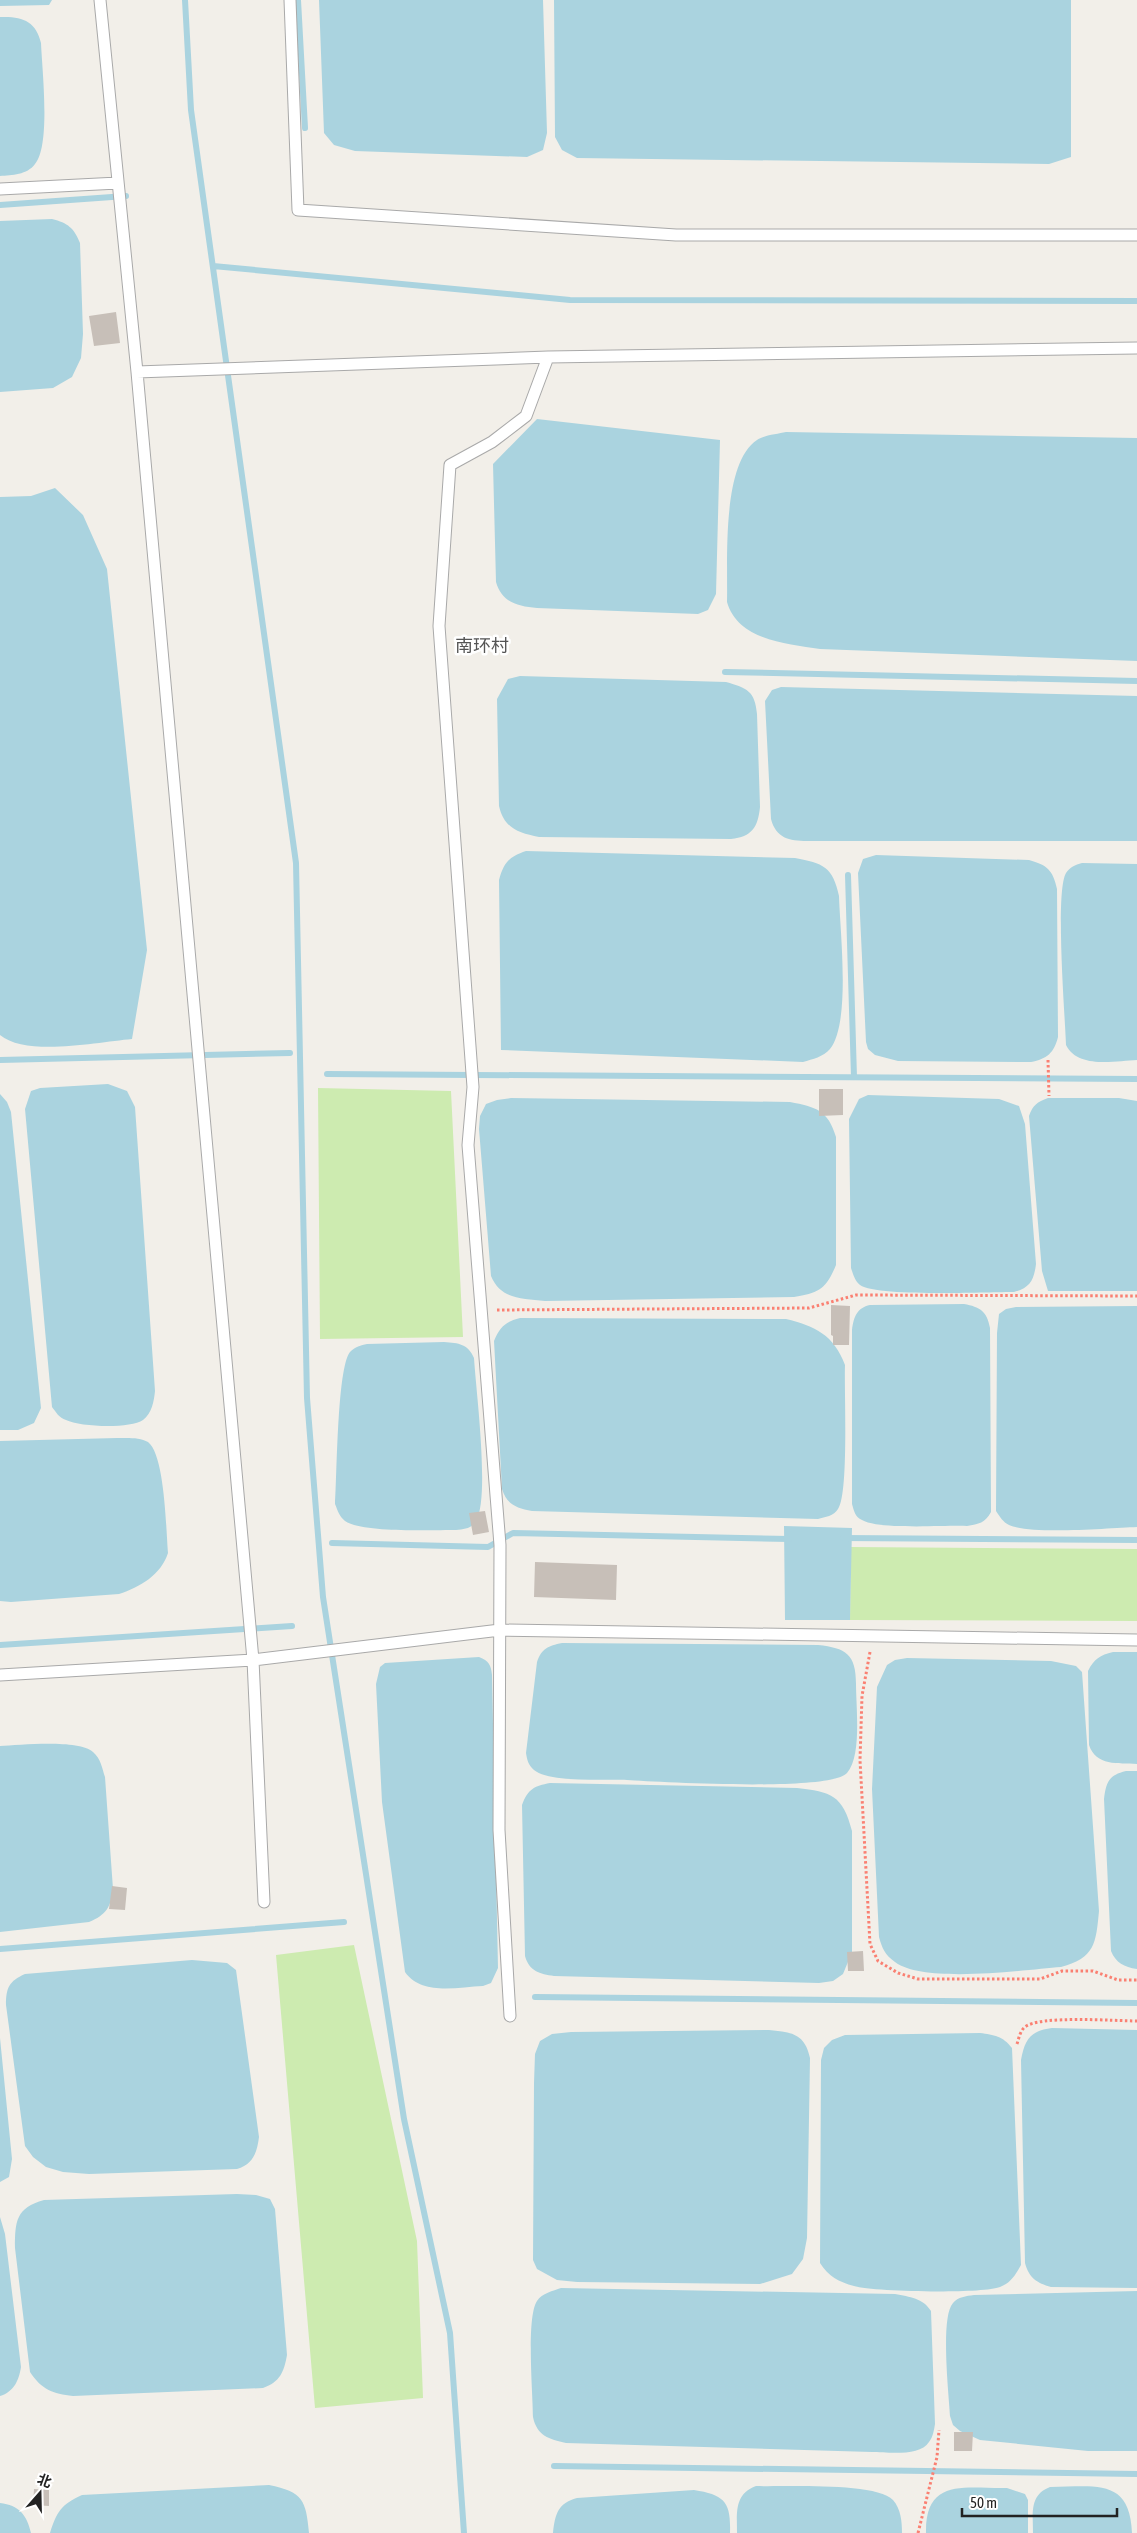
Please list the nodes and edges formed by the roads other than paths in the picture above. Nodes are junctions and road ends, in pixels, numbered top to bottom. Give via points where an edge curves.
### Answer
1 (100, 0) edge
2 (290, 0) edge
3 (118, 183) junction
4 (0, 189) edge
5 (1137, 235) edge
6 (1137, 348) edge
7 (548, 357) junction
8 (137, 372) junction
9 (500, 1630) junction
10 (1137, 1640) edge
11 (252, 1660) junction
12 (0, 1674) edge
13 (264, 1902) dead end
14 (510, 2016) dead end

1 - 3 lane
2 - 5 lane via 298,210 676,235
3 - 4 lane
3 - 8 lane
6 - 7 lane
7 - 8 lane
7 - 9 lane via 526,416 492,442 450,465 439,626 473,1087 468,1145 500,1545
8 - 11 lane
9 - 10 lane
9 - 11 lane
9 - 14 lane via 499,1830
11 - 12 lane
11 - 13 lane

